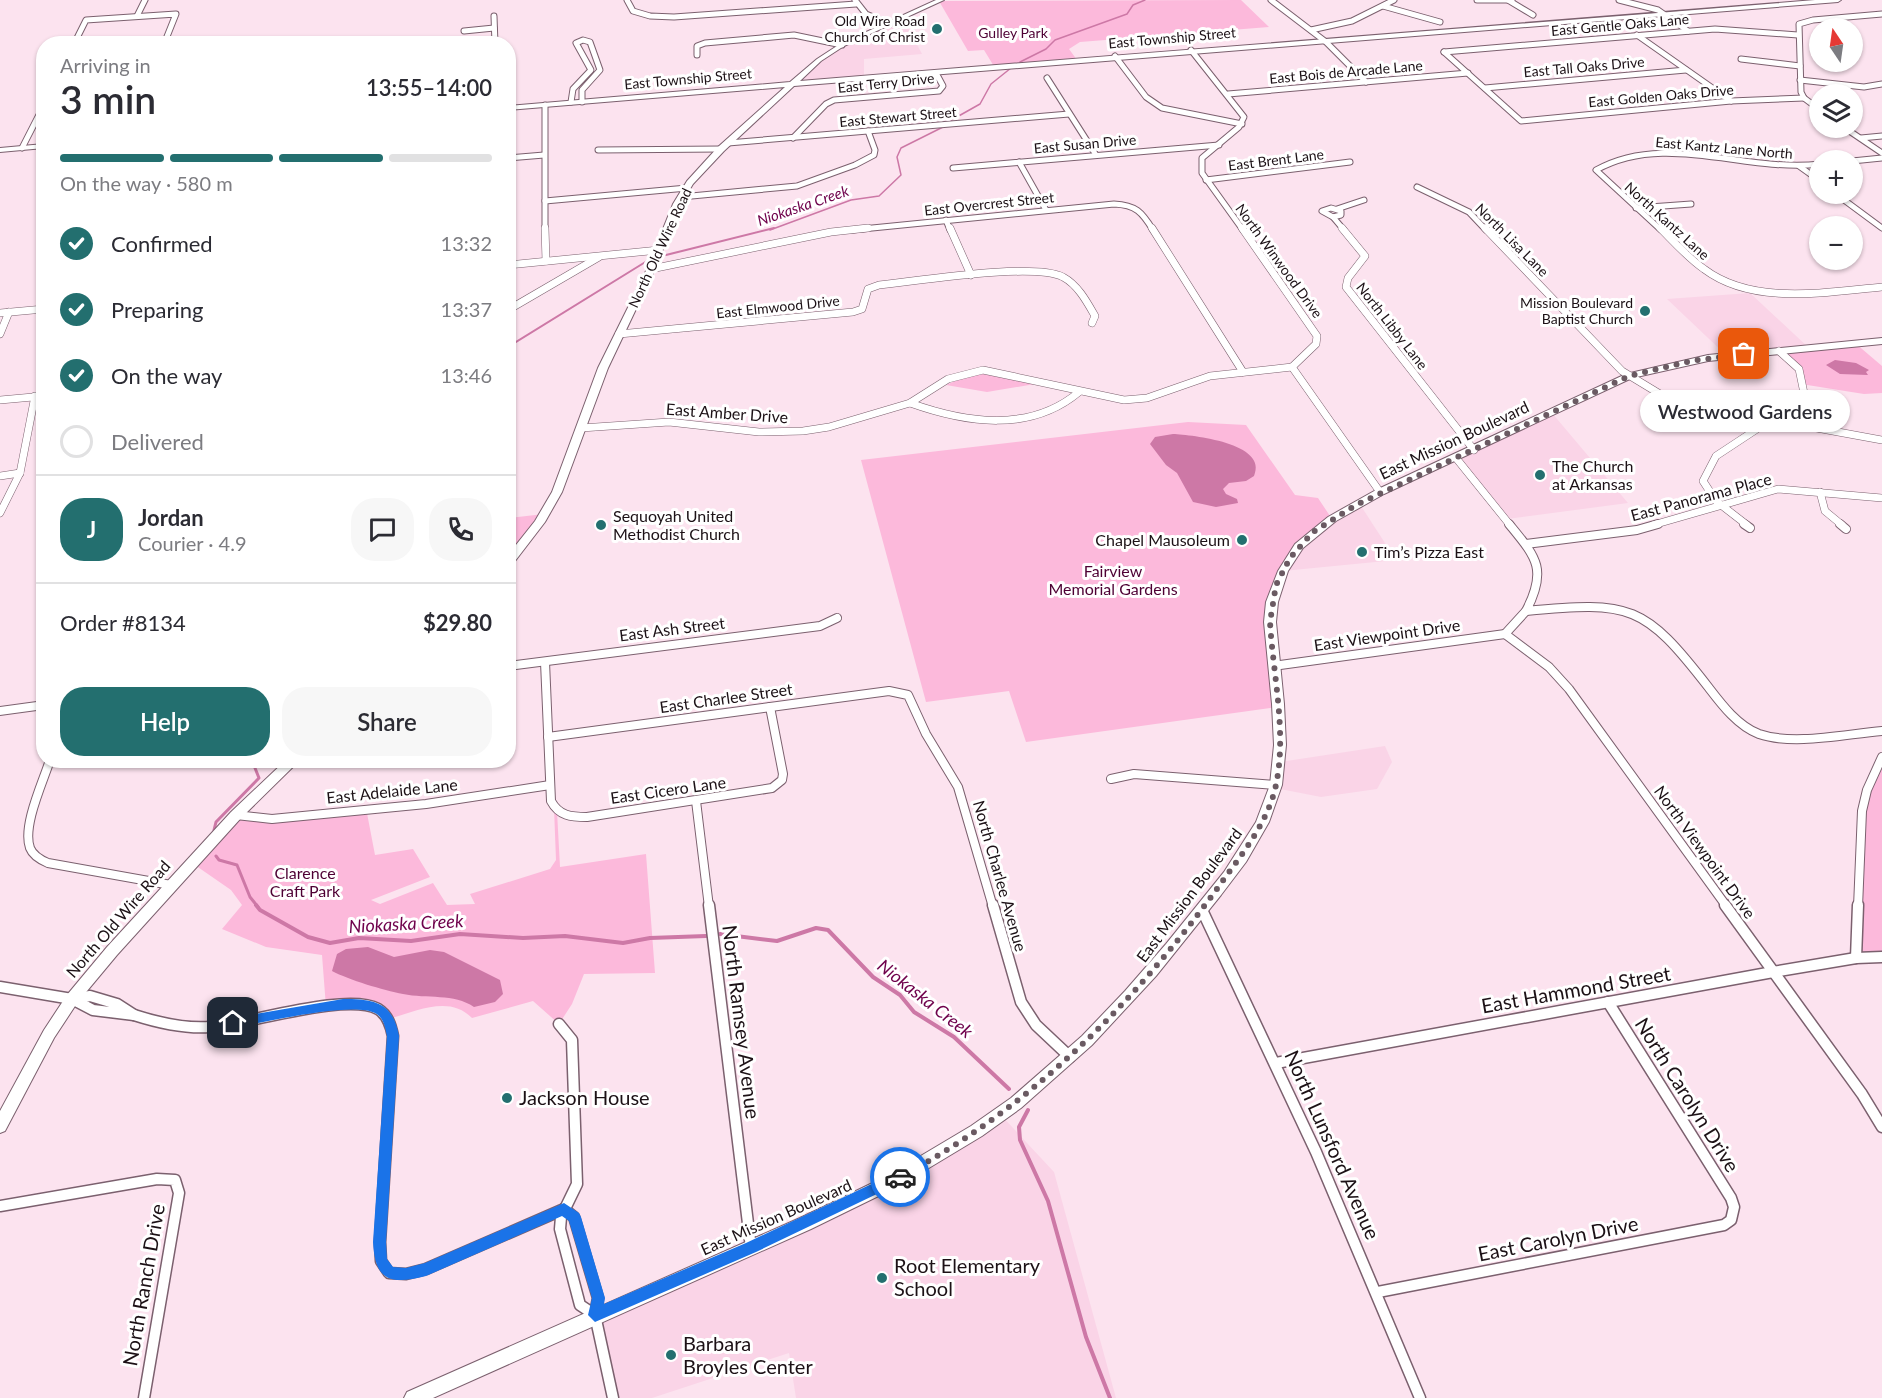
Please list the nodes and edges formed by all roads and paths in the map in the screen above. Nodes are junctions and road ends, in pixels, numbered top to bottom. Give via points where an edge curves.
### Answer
1 (145, 0) edge
2 (627, 0) edge
3 (941, 0) edge
4 (1271, 0) edge
5 (1394, 0) edge
6 (1478, 0) edge
7 (1508, 0) edge
8 (1512, 0) edge
9 (1619, 0) edge
10 (1838, 0) edge
11 (856, 2) edge
12 (1800, 2) edge
13 (1383, 6) junction
14 (1882, 14) edge
15 (1533, 15) dead end
16 (1665, 15) junction
17 (137, 16) junction
18 (494, 16) dead end
19 (1440, 22) dead end
20 (890, 24) junction
21 (494, 28) junction
22 (1311, 30) junction
23 (464, 31) dead end
24 (1688, 31) junction
25 (1798, 35) junction
26 (78, 36) edge
27 (167, 36) edge
28 (494, 36) edge
29 (1637, 36) junction
30 (1326, 42) junction
31 (842, 45) junction
32 (1191, 50) junction
33 (697, 55) dead end
34 (1115, 56) junction
35 (1741, 59) dead end
36 (1800, 66) junction
37 (1686, 70) junction
38 (936, 73) junction
39 (1468, 73) junction
40 (1047, 78) dead end
41 (1800, 80) junction
42 (1366, 82) junction
43 (1882, 84) edge
44 (790, 85) junction
45 (757, 87) junction
46 (1485, 88) junction
47 (1228, 94) junction
48 (1804, 98) junction
49 (775, 99) junction
50 (1731, 101) junction
51 (571, 102) junction
52 (582, 102) junction
53 (1809, 102) edge
54 (545, 105) junction
55 (516, 107) edge
56 (1069, 114) junction
57 (36, 121) edge
58 (1242, 124) junction
59 (868, 131) junction
60 (1882, 136) edge
61 (793, 138) junction
62 (1861, 138) edge
63 (1863, 138) edge
64 (1219, 145) junction
65 (724, 146) junction
66 (36, 147) edge
67 (22, 148) junction
68 (0, 150) edge
69 (598, 150) dead end
70 (1882, 153) edge
71 (544, 155) junction
72 (1096, 156) junction
73 (516, 157) edge
74 (1882, 158) edge
75 (1863, 160) edge
76 (1019, 162) junction
77 (1350, 162) dead end
78 (1809, 165) edge
79 (1799, 166) junction
80 (953, 168) dead end
81 (1597, 173) joint
82 (1809, 173) edge
83 (1206, 180) junction
84 (1417, 187) dead end
85 (687, 188) junction
86 (681, 197) junction
87 (1364, 200) dead end
88 (545, 201) junction
89 (1691, 204) dead end
90 (1850, 204) edge
91 (1636, 208) junction
92 (1337, 209) junction
93 (1046, 210) junction
94 (1333, 217) junction
95 (946, 220) junction
96 (1882, 228) edge
97 (659, 250) junction
98 (602, 256) junction
99 (546, 261) junction
100 (516, 264) edge
101 (651, 269) junction
102 (971, 275) junction
103 (1882, 287) edge
104 (516, 305) edge
105 (36, 310) edge
106 (9, 312) junction
107 (0, 313) edge
108 (1092, 323) dead end
109 (0, 334) edge
110 (619, 334) junction
111 (1882, 341) edge
112 (1779, 351) junction
113 (1292, 367) junction
114 (1243, 372) junction
115 (1629, 376) junction
116 (1079, 392) junction
117 (35, 396) joint
118 (0, 400) edge
119 (1805, 402) junction
120 (910, 403) junction
121 (1745, 409) junction
122 (581, 428) junction
123 (1882, 440) edge
124 (1474, 450) junction
125 (1456, 458) junction
126 (20, 474) junction
127 (0, 476) edge
128 (1380, 492) junction
129 (1820, 492) junction
130 (1882, 498) edge
131 (1720, 505) junction
132 (0, 513) edge
133 (1750, 528) dead end
134 (1846, 530) dead end
135 (1526, 544) junction
136 (516, 552) edge
137 (1526, 611) junction
138 (837, 618) dead end
139 (1504, 634) junction
140 (545, 662) junction
141 (516, 665) edge
142 (1273, 666) junction
143 (908, 695) joint
144 (36, 706) edge
145 (770, 707) junction
146 (0, 711) edge
147 (1882, 731) edge
148 (548, 737) junction
149 (1882, 757) edge
150 (48, 768) edge
151 (286, 768) edge
152 (1111, 779) dead end
153 (550, 785) junction
154 (1276, 785) junction
155 (696, 801) junction
156 (236, 815) junction
157 (171, 885) junction
158 (1202, 910) junction
159 (1882, 957) edge
160 (1856, 958) junction
161 (1773, 972) junction
162 (0, 987) edge
163 (72, 999) junction
164 (1608, 1002) junction
165 (560, 1024) dead end
166 (1070, 1057) junction
167 (1276, 1063) junction
168 (0, 1126) edge
169 (1882, 1127) edge
170 (0, 1206) edge
171 (1734, 1207) joint
172 (564, 1209) junction
173 (751, 1248) junction
174 (1378, 1292) junction
175 (595, 1315) junction
176 (437, 1392) edge
177 (144, 1398) edge
178 (413, 1398) edge
179 (613, 1398) edge
180 (1420, 1398) edge

1 - 17 street
2 - 11 street via 633,10 666,17
3 - 20 street, North Old Wire Road
4 - 22 street
5 - 13 street
6 - 7 street
7 - 8 street
7 - 15 street
9 - 16 street
10 - 12 street, East Township Street
11 - 20 street via 866,14
12 - 16 street, East Township Street
13 - 19 street
13 - 22 street via 1344,24
14 - 25 street via 1807,21 1799,24
16 - 24 street
16 - 30 street, East Township Street
17 - 26 street via 86,20
17 - 27 street via 176,14
18 - 21 street
20 - 31 street, North Old Wire Road
21 - 23 street
21 - 28 street
22 - 30 street
24 - 25 street, East Gentle Oaks Lane via 1740,28
24 - 29 street, East Gentle Oaks Lane
25 - 36 street
29 - 37 street
29 - 39 street, East Gentle Oaks Lane via 1444,52
30 - 32 street, East Township Street
30 - 42 street
31 - 33 street via 786,36 705,43 697,46
31 - 44 street, North Old Wire Road
32 - 34 street, East Township Street
32 - 47 street
34 - 38 street, East Township Street
34 - 58 street via 1146,97 1162,108
35 - 36 street
36 - 41 street
37 - 46 street, East Tall Oaks Drive
37 - 50 street
38 - 44 street, East Township Street
38 - 61 street, East Terry Drive via 942,86 939,91 834,100
39 - 42 street, East Bois de Arcade Lane
39 - 46 street
40 - 56 street
41 - 43 street via 1864,87
41 - 48 street
42 - 47 street, East Bois de Arcade Lane
44 - 45 street, East Township Street
44 - 49 street, North Old Wire Road
45 - 49 street via 774,90
45 - 52 street, East Township Street
46 - 50 street, East Golden Oaks Drive via 1521,120
47 - 58 street via 1243,114
48 - 50 street, East Golden Oaks Drive
48 - 53 street
49 - 65 street, North Old Wire Road
51 - 52 street, East Township Street
51 - 52 street via 573,88 591,70 576,43 586,40 600,68 599,74 582,90
51 - 54 street, East Township Street
54 - 55 street, East Township Street
54 - 71 street
56 - 59 street, East Stewart Street
56 - 72 street
57 - 67 street
58 - 64 street
59 - 61 street, East Stewart Street
59 - 86 street via 874,155 811,182 779,189
60 - 63 street
61 - 65 street, East Stewart Street
62 - 70 street
64 - 72 street, East Susan Drive
64 - 83 street via 1202,158 1200,165
65 - 69 street, East Stewart Street
65 - 85 street, North Old Wire Road
66 - 67 street
67 - 68 street
71 - 73 street
71 - 88 street
72 - 76 street, East Susan Drive
74 - 75 street
76 - 80 street, East Susan Drive
76 - 93 street
77 - 83 street, East Brent Lane
78 - 79 street, East Kantz Lane North
79 - 81 street, East Kantz Lane North via 1645,153 1598,168
79 - 82 street
81 - 91 street, North Kantz Lane
83 - 113 street, North Winwood Drive via 1317,336 1312,350
84 - 115 street, North Lisa Lane via 1469,212
85 - 86 street, North Old Wire Road
85 - 88 street
86 - 97 street, North Old Wire Road
87 - 92 street
88 - 99 street
89 - 91 street
90 - 96 street
91 - 103 street, North Kantz Lane via 1711,274 1760,290 1796,295
92 - 94 street via 1342,214
92 - 94 street via 1322,211
93 - 95 street, East Overcrest Street
93 - 114 street, East Overcrest Street via 1114,204 1138,208
94 - 124 street, North Libby Lane via 1365,256 1364,263 1347,279 1346,287
95 - 101 street, East Overcrest Street via 831,232
95 - 102 street
97 - 98 street
97 - 101 street, North Old Wire Road
98 - 99 street
98 - 104 street
99 - 100 street
101 - 110 street, North Old Wire Road
102 - 108 street via 1028,270 1064,275 1075,283 1095,316
102 - 110 street, East Elmwood Drive via 879,285 868,289 862,309 853,312
105 - 106 street
106 - 107 street
106 - 109 street
110 - 122 street, North Old Wire Road
111 - 112 street, East Mission Boulevard
112 - 115 street, East Mission Boulevard via 1691,361
112 - 119 street via 1799,369
113 - 114 street, East Amber Drive
113 - 128 street
114 - 116 street, East Amber Drive via 1200,378 1147,398 1124,400
115 - 121 street, North Lisa Lane via 1683,408
115 - 124 street, East Mission Boulevard
116 - 120 street via 1063,406 1035,416 1005,420 951,417
116 - 120 street, East Amber Drive via 983,370 948,379
117 - 118 street
117 - 126 street
119 - 121 street, North Lisa Lane
119 - 123 street via 1809,424 1814,429
120 - 122 street, East Amber Drive via 803,431 759,432 669,422
121 - 131 street via 1760,427 1716,456 1703,481
122 - 136 street, North Old Wire Road via 550,505
124 - 125 street, East Mission Boulevard
125 - 128 street, East Mission Boulevard
125 - 135 street
126 - 127 street
126 - 132 street
128 - 142 street, East Mission Boulevard via 1313,532 1282,571 1271,612
129 - 130 street, East Panorama Place
129 - 131 street, East Panorama Place via 1778,489
129 - 134 street via 1825,511
131 - 133 street
131 - 135 street, East Panorama Place via 1636,530
135 - 137 street via 1535,556 1541,577
137 - 139 street
137 - 147 street via 1602,606 1645,618 1672,642 1736,720 1768,739
138 - 140 street, East Ash Street via 820,626
139 - 142 street, East Viewpoint Drive
139 - 161 street, North Viewpoint Drive via 1549,667 1569,689
140 - 141 street, East Ash Street
140 - 148 street
142 - 154 street, East Mission Boulevard via 1280,745
143 - 145 street, East Charlee Street via 889,691
143 - 166 street, North Charlee Avenue via 958,787 1021,1002 1042,1034
144 - 146 street
145 - 148 street, East Charlee Street
145 - 155 street, East Cicero Lane via 783,774 778,784 762,791
148 - 153 street
149 - 160 street via 1862,811
150 - 157 street via 29,831 31,851 37,858
151 - 156 street, North Old Wire Road
152 - 154 street via 1134,774
153 - 155 street, East Cicero Lane via 551,801 560,813 587,817
153 - 156 street, East Adelaide Lane via 426,804 272,819
154 - 158 street, East Mission Boulevard via 1263,821
155 - 173 street, North Ramsey Avenue
156 - 157 street, North Old Wire Road
157 - 163 street, North Old Wire Road
158 - 166 street, East Mission Boulevard via 1136,992
158 - 167 street, North Lunsford Avenue
159 - 160 street, East Hammond Street
160 - 161 street, East Hammond Street
161 - 164 street, East Hammond Street
161 - 169 street, North Viewpoint Drive
162 - 163 street
163 - 168 street, North Old Wire Road
163 - 172 street via 81,1008 195,1027 343,1004 365,1004 381,1010 391,1022 393,1036 380,1242 381,1261 389,1273 426,1269
164 - 167 street, East Hammond Street
164 - 171 street, North Carolyn Drive
165 - 172 street via 572,1040 577,1184
166 - 173 street, East Mission Boulevard via 1017,1102 928,1161
167 - 174 street, North Lunsford Avenue
170 - 177 street, North Ranch Drive via 157,1179 175,1180 179,1193
171 - 174 street, East Carolyn Drive via 1731,1220 1724,1225
172 - 175 street via 574,1217 598,1298
172 - 175 street via 559,1225 580,1305
173 - 175 street, East Mission Boulevard
174 - 180 street, North Lunsford Avenue
175 - 176 street, East Mission Boulevard
175 - 179 street
176 - 178 street, East Mission Boulevard

